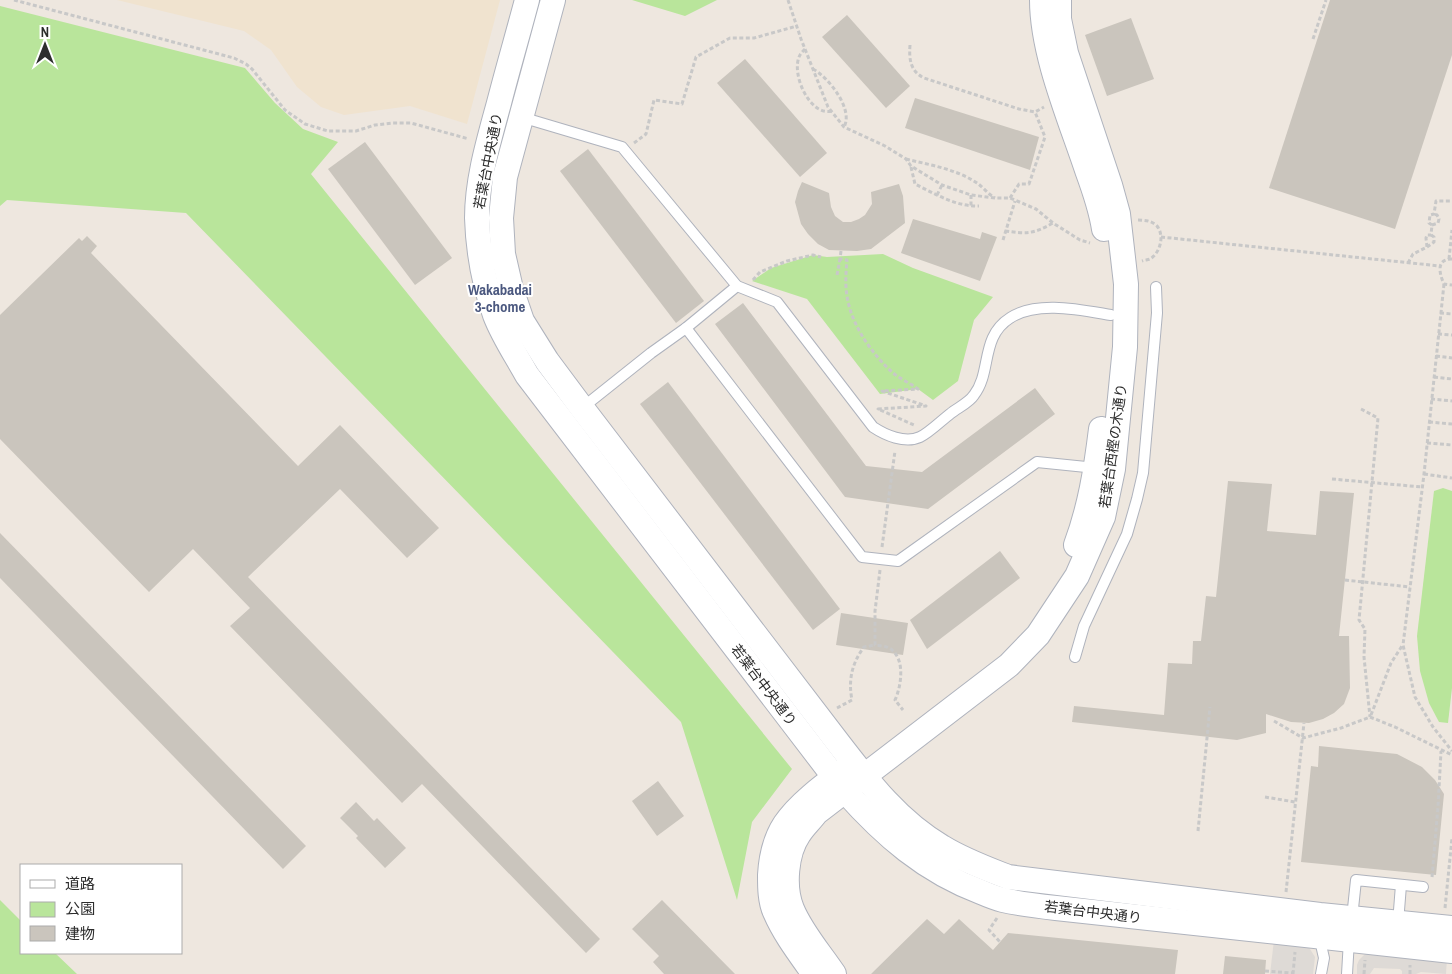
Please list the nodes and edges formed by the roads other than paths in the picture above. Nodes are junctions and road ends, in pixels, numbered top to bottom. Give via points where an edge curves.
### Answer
1 (527, 0) edge
2 (552, 0) edge
3 (1042, 0) edge
4 (1059, 0) edge
5 (521, 117) junction
6 (736, 286) junction
7 (1156, 287) dead end
8 (1111, 315) junction
9 (686, 328) junction
10 (582, 408) junction
11 (1096, 468) junction
12 (1075, 657) dead end
13 (858, 770) junction
14 (840, 784) junction
15 (1401, 885) junction
16 (1423, 887) dead end
17 (1448, 918) edge
18 (1398, 922) junction
19 (1320, 926) junction
20 (1351, 929) junction
21 (1452, 951) edge
22 (814, 974) edge
23 (834, 974) edge
24 (1321, 974) edge
25 (1347, 974) edge

1 - 14 street, 若葉台中央通り via 488,141 479,196 480,254 495,315 527,375
2 - 5 street, 若葉台中央通り
3 - 8 street, 若葉台西樫の木通り via 1046,39 1102,217 1107,242
4 - 13 street, 若葉台西樫の木通り via 1066,53 1118,214 1126,284 1124,356 1113,469 1104,518 1077,576 1038,635 1009,665
5 - 6 lane via 622,147
5 - 10 street, 若葉台中央通り via 505,177 501,218 503,254 522,321
6 - 8 lane via 777,302 873,427 883,434 906,439 919,438 974,396 983,378 992,340 1009,318 1022,311 1040,308
6 - 9 lane
7 - 12 lane via 1157,316 1143,473 1127,534 1084,626
8 - 11 street, 若葉台西樫の木通り
9 - 10 lane
9 - 11 lane via 862,557 898,561 1037,462
10 - 13 street, 若葉台中央通り
11 - 13 street, 若葉台西樫の木通り via 1076,545 1037,611 999,652
13 - 14 street, 若葉台西樫の木通り
13 - 19 street, 若葉台中央通り via 914,828 969,862 1008,877
14 - 19 street, 若葉台中央通り via 865,814 927,866 960,884 1002,900 1065,909
14 - 22 street via 806,801 785,824 775,846 771,867 774,911 790,942
14 - 23 street via 799,834 790,850 787,869 791,907 804,932
15 - 16 lane
15 - 18 lane
15 - 20 lane via 1356,880
17 - 18 street, 若葉台中央通り
18 - 20 street, 若葉台中央通り
19 - 20 street, 若葉台中央通り
19 - 24 lane via 1324,958
20 - 21 street, 若葉台中央通り
20 - 25 lane

